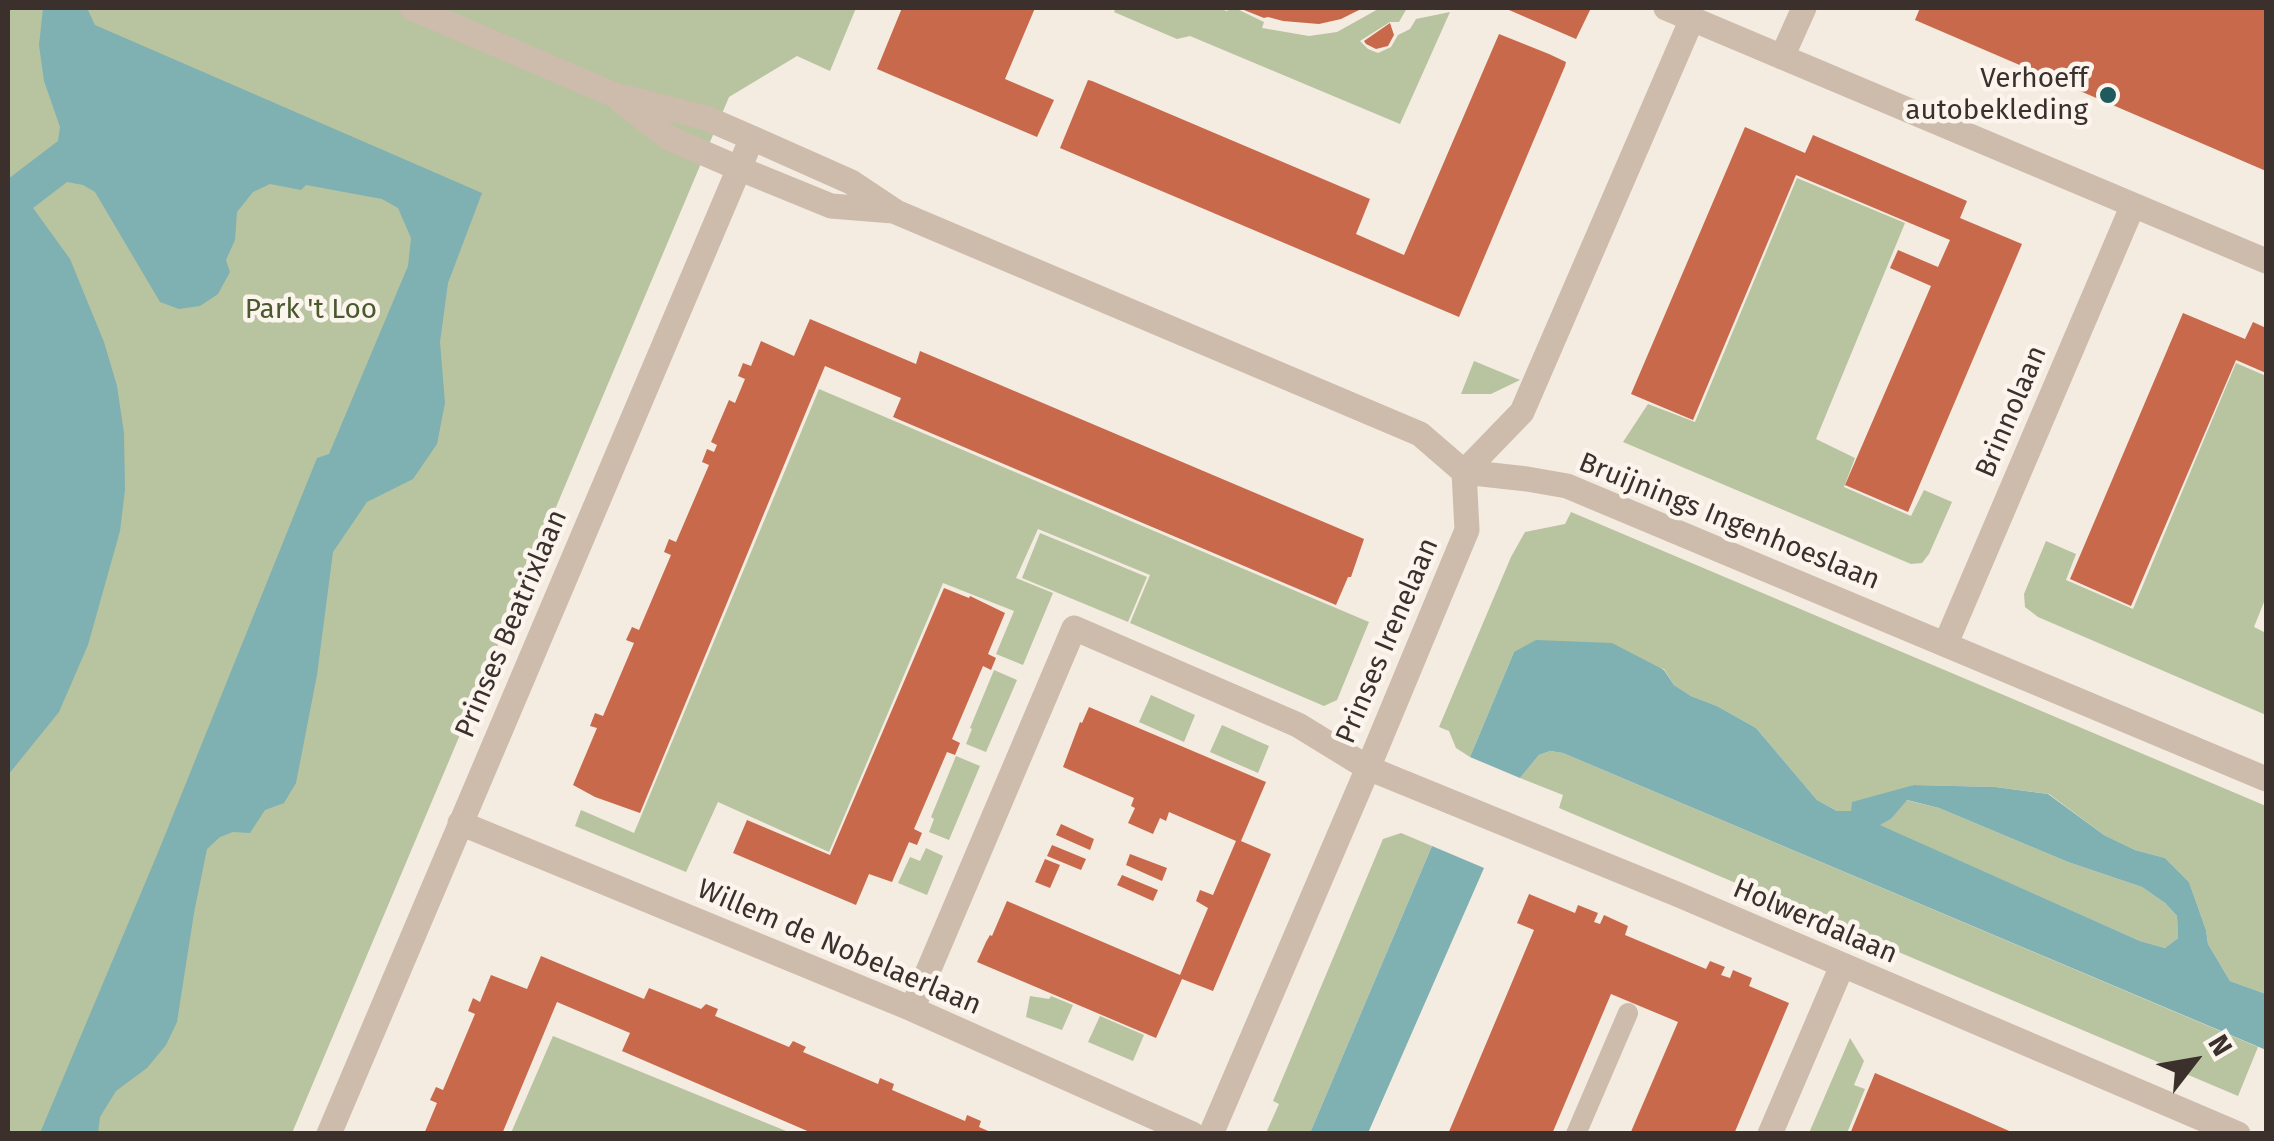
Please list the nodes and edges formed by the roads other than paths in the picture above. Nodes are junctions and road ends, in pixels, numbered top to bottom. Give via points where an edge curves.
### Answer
1 (412, 8) edge
2 (1666, 8) edge
3 (1804, 8) edge
4 (1692, 13) edge
5 (1782, 57) junction
6 (612, 94) junction
7 (752, 138) junction
8 (738, 168) junction
9 (2134, 205) junction
10 (896, 212) junction
11 (2266, 262) edge
12 (1464, 472) junction
13 (1946, 642) junction
14 (1368, 768) junction
15 (2266, 778) edge
16 (460, 823) junction
17 (1842, 966) junction
18 (912, 1009) junction
19 (1628, 1013) dead end
20 (329, 1134) edge
21 (1192, 1134) edge
22 (1211, 1134) edge
23 (1576, 1134) edge
24 (1770, 1134) edge
25 (2238, 1134) edge

1 - 6 street
2 - 4 street
3 - 5 street
4 - 5 street
4 - 12 street via 1522,412
5 - 9 street
6 - 7 street via 706,118
6 - 8 street via 669,138
7 - 8 street, Prinses Beatrixlaan
7 - 10 street via 851,182
8 - 10 street via 831,206
8 - 16 street, Prinses Beatrixlaan
9 - 11 street
9 - 13 street, Brinnolaan
10 - 12 street via 1420,434
12 - 13 street, Bruijnings Ingenhoeslaan via 1567,486
12 - 14 street, Prinses Irenelaan via 1467,530
13 - 15 street, Bruijnings Ingenhoeslaan
14 - 17 street, Holwerdalaan
14 - 18 street, Holwerdalaan via 1298,725 1074,628
14 - 22 street, Prinses Irenelaan
16 - 18 street, Willem de Nobelaerlaan
16 - 20 street, Prinses Beatrixlaan
17 - 24 street
17 - 25 street, Holwerdalaan
18 - 21 street, Willem de Nobelaerlaan
19 - 23 lane

